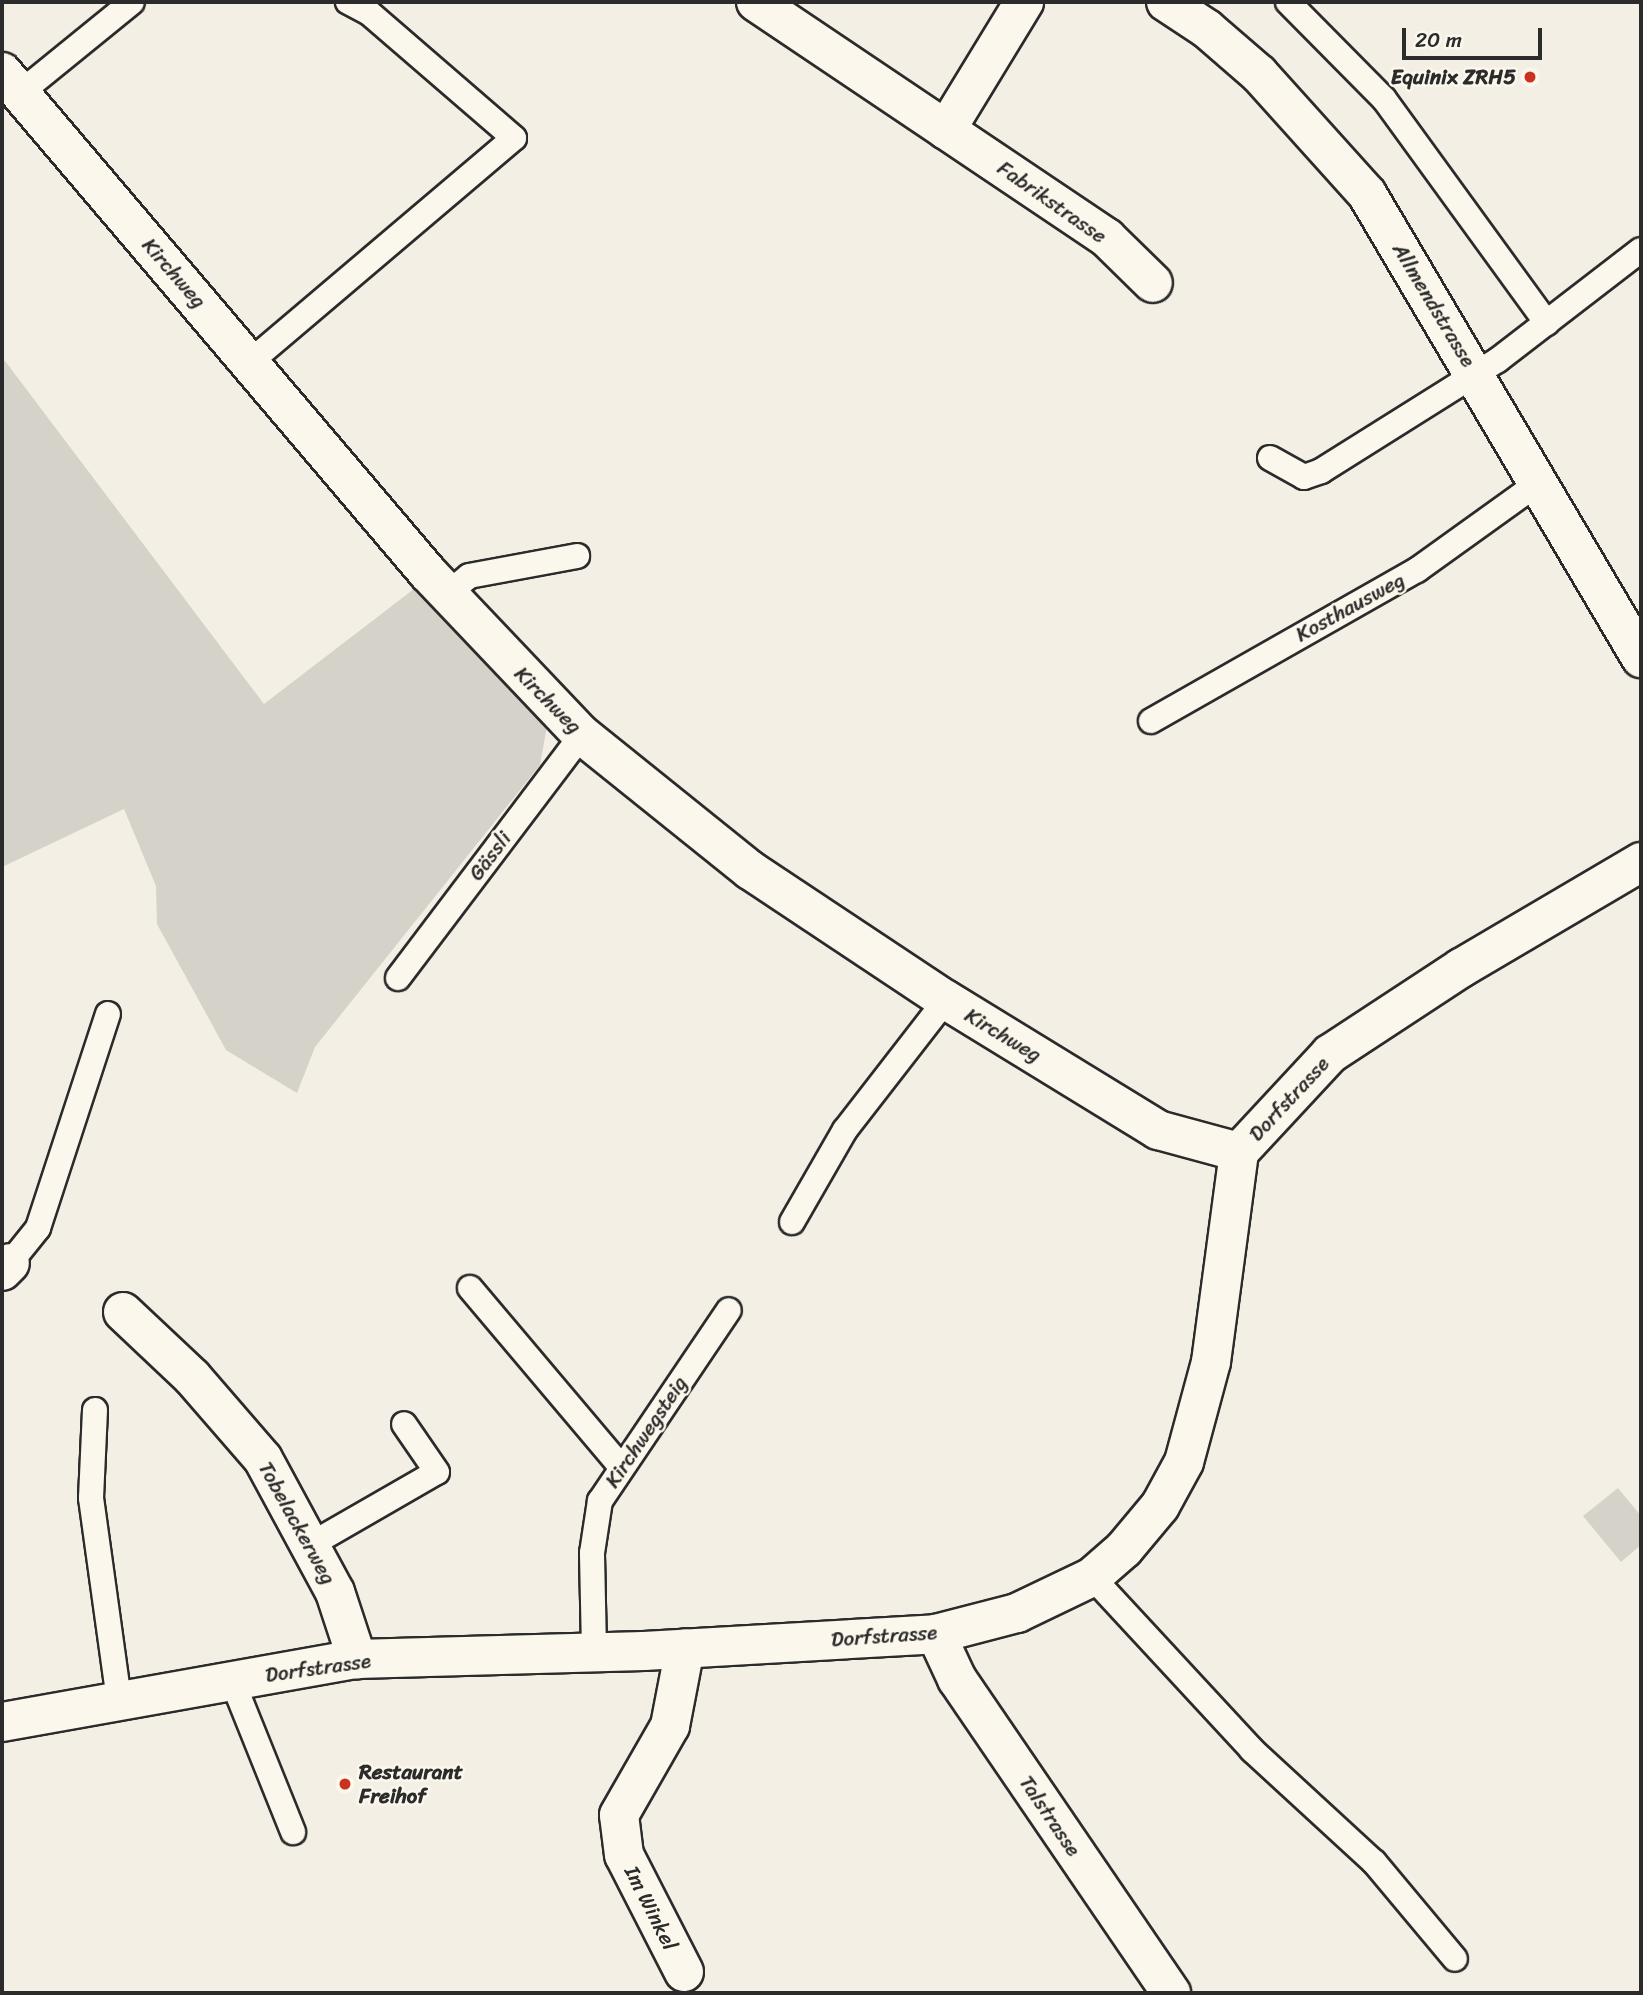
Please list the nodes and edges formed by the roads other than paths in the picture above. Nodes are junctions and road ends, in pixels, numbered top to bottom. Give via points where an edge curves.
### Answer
1 (132, 2) edge
2 (348, 2) edge
3 (756, 2) edge
4 (1024, 2) edge
5 (1166, 2) edge
6 (1288, 2) edge
7 (11, 83) edge
8 (946, 130) junction
9 (1641, 250) edge
10 (1153, 283) dead end
11 (1547, 323) junction
12 (250, 362) junction
13 (1475, 374) junction
14 (1270, 458) dead end
15 (1541, 481) junction
16 (577, 556) dead end
17 (447, 594) junction
18 (1641, 658) edge
19 (1151, 721) dead end
20 (582, 735) junction
21 (1641, 862) edge
22 (398, 978) dead end
23 (946, 1000) junction
24 (108, 1014) dead end
25 (1239, 1152) junction
26 (792, 1222) dead end
27 (6, 1267) edge
28 (470, 1288) dead end
29 (729, 1310) dead end
30 (123, 1312) dead end
31 (95, 1410) dead end
32 (404, 1424) dead end
33 (621, 1467) junction
34 (310, 1545) junction
35 (1092, 1577) junction
36 (936, 1634) junction
37 (685, 1648) junction
38 (594, 1650) junction
39 (357, 1659) junction
40 (232, 1680) junction
41 (119, 1701) junction
42 (2, 1723) edge
43 (293, 1832) dead end
44 (1455, 1959) dead end
45 (684, 1972) dead end
46 (1171, 1993) edge

1 - 7 lane
2 - 12 lane via 369,13 514,138
3 - 8 street, Fabrikstrasse
4 - 8 street
5 - 13 street, Allmendstrasse via 1207,29 1259,74 1367,194
6 - 11 lane via 1384,99
7 - 12 street, Kirchweg
8 - 10 street, Fabrikstrasse via 1107,238
9 - 11 lane
11 - 13 lane
12 - 17 street, Kirchweg
13 - 14 lane via 1321,471 1304,477
13 - 15 street, Allmendstrasse
15 - 18 street, Allmendstrasse
15 - 19 lane, Kosthausweg via 1417,570
16 - 17 lane via 469,576
17 - 20 street, Kirchweg
20 - 22 lane, Gässli
20 - 23 street, Kirchweg via 750,870
21 - 25 street, Dorfstrasse via 1461,968 1330,1054
23 - 25 street, Kirchweg via 1158,1130
23 - 26 lane via 845,1130
24 - 27 lane via 38,1228
25 - 35 street, Dorfstrasse via 1211,1362 1184,1462 1160,1506 1124,1549
28 - 33 lane
29 - 33 lane, Kirchwegsteig
30 - 34 street, Tobelackerweg via 192,1377 263,1459
31 - 41 lane via 91,1498
32 - 34 lane via 437,1472
33 - 38 lane, Kirchwegsteig via 600,1501 592,1553
34 - 39 street, Tobelackerweg via 335,1592
35 - 36 street, Dorfstrasse via 1017,1613
35 - 44 lane via 1252,1750 1374,1862
36 - 37 street, Dorfstrasse
36 - 46 street, Talstrasse via 957,1679
37 - 38 street, Dorfstrasse
37 - 45 street, Im Winkel via 670,1726 619,1815 624,1855
38 - 39 street, Dorfstrasse
39 - 40 street, Dorfstrasse
40 - 41 street, Dorfstrasse
40 - 43 lane
41 - 42 street, Dorfstrasse

